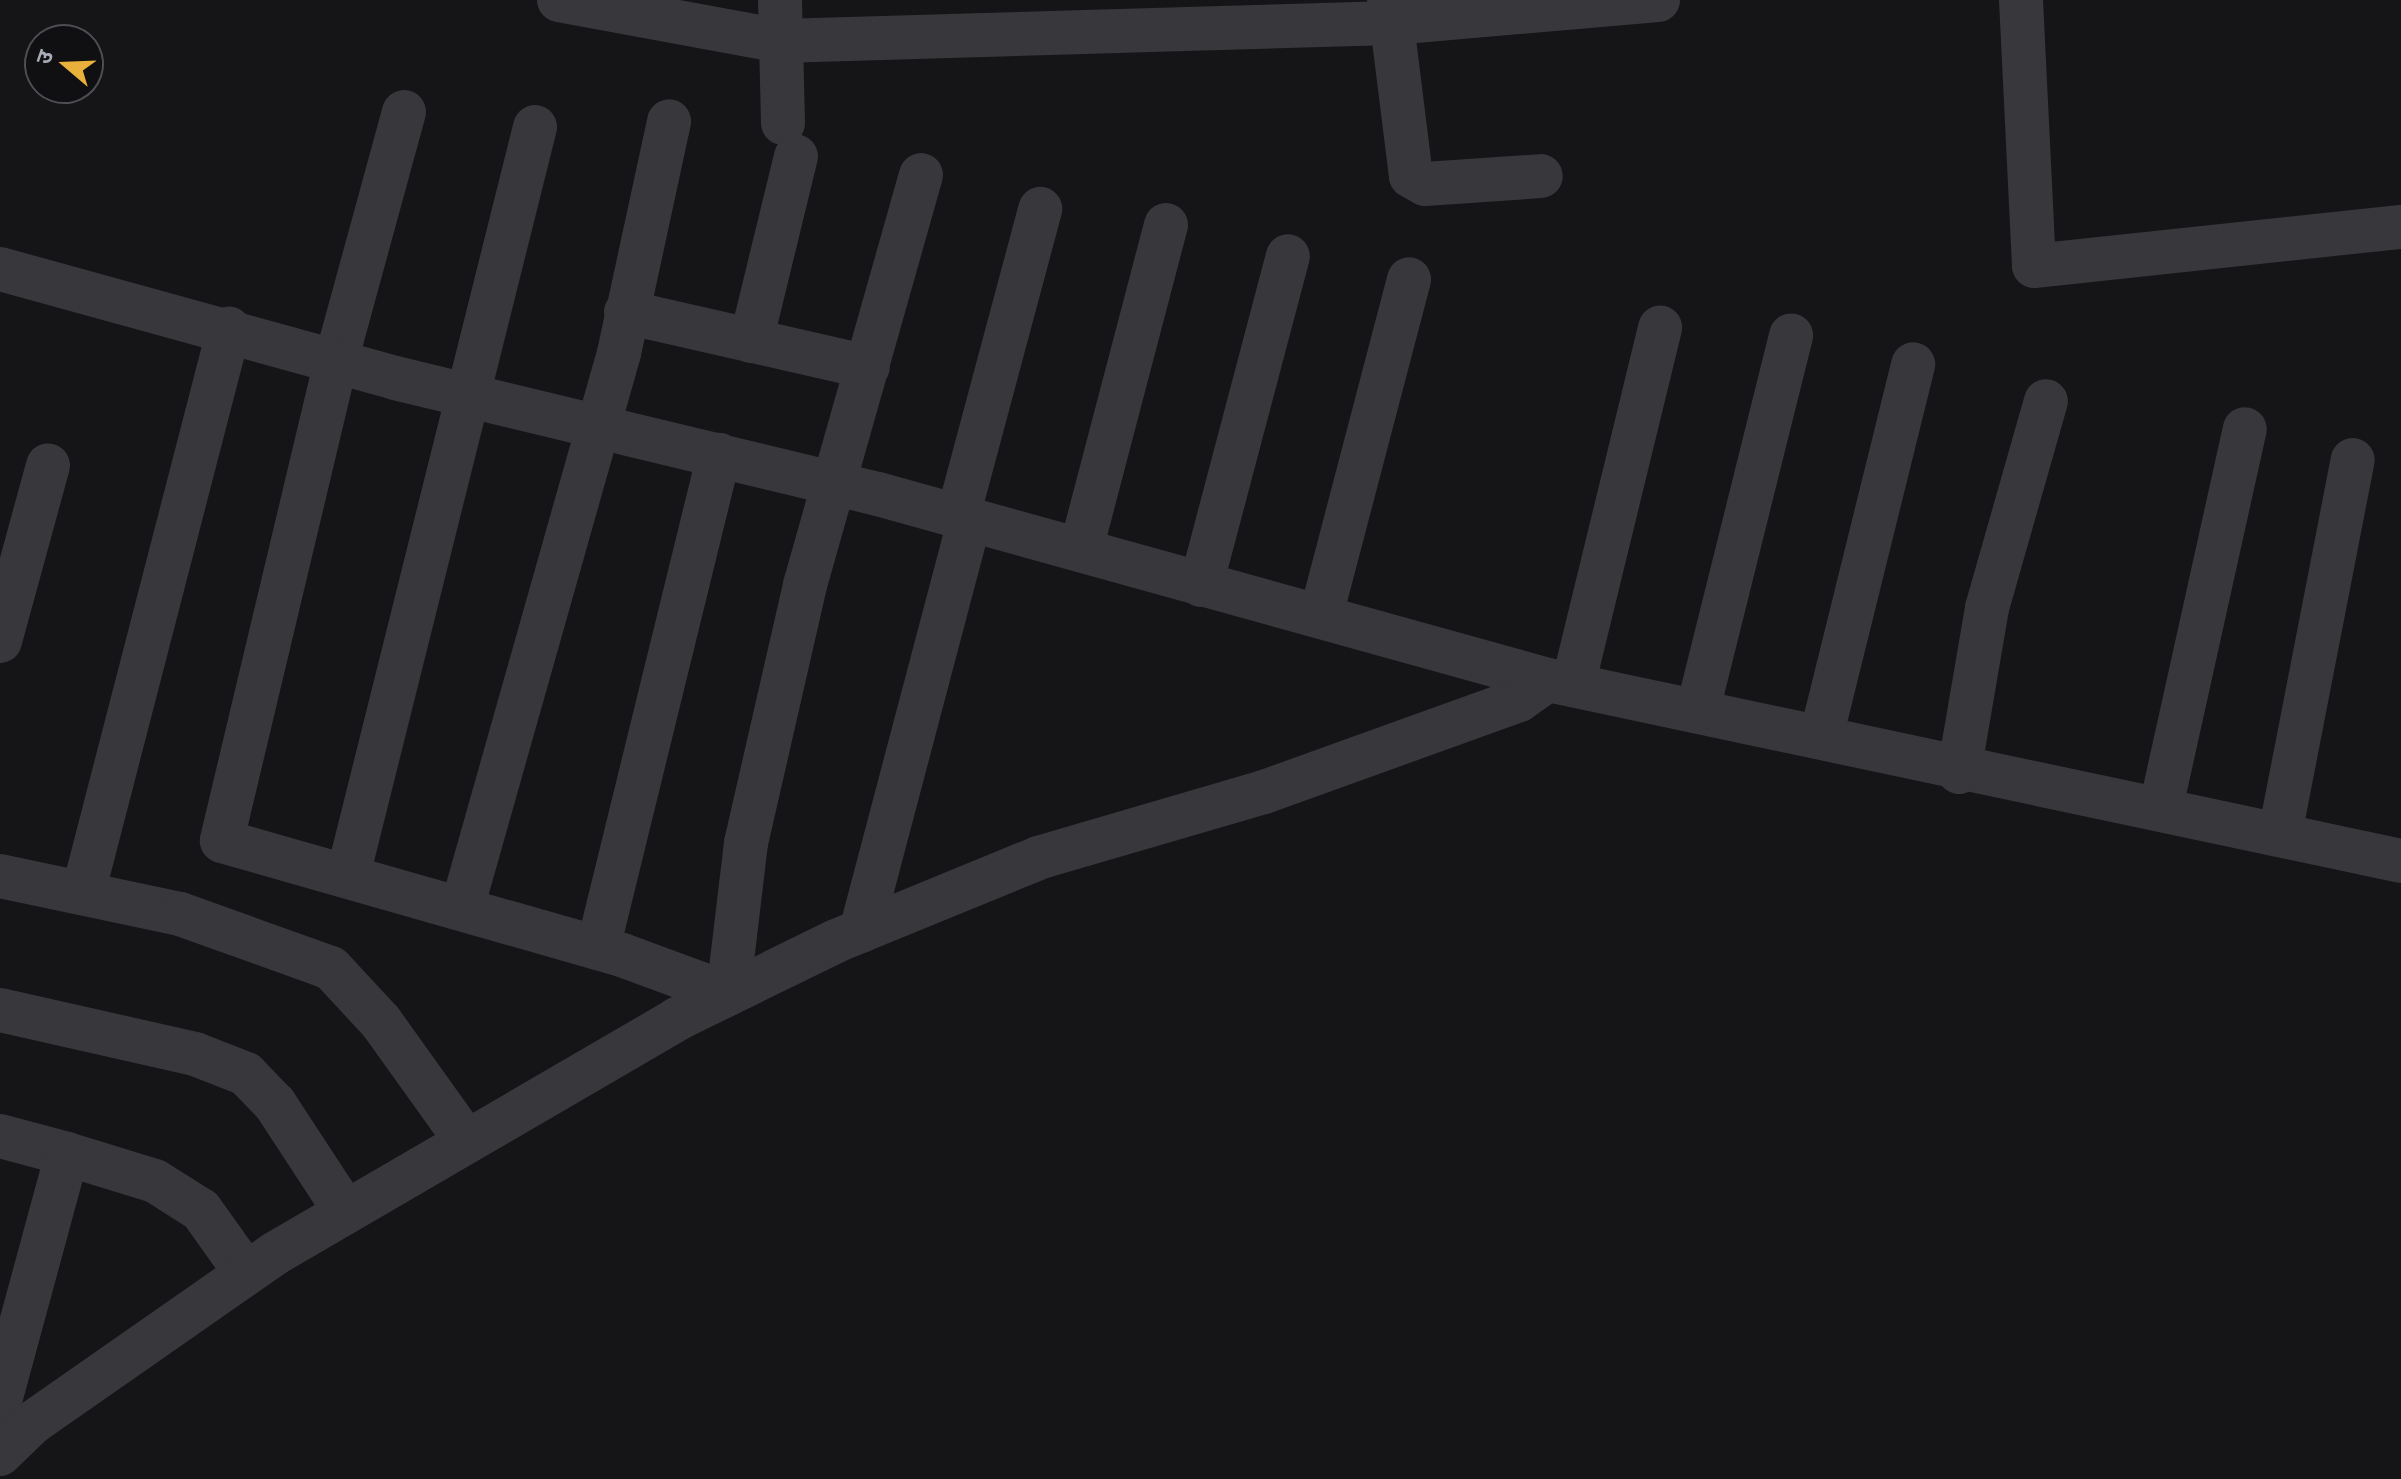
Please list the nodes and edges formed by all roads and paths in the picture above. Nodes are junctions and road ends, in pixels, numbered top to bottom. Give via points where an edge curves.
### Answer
1 (559, 0) edge
2 (1658, 0) edge
3 (2021, 0) edge
4 (1391, 12) edge
5 (780, 20) edge
6 (404, 112) dead end
7 (669, 121) dead end
8 (535, 127) dead end
9 (921, 175) dead end
10 (1541, 176) dead end
11 (1040, 209) dead end
12 (1166, 225) dead end
13 (2401, 227) edge
14 (1288, 256) dead end
15 (0, 269) edge
16 (1409, 279) dead end
17 (626, 312) junction
18 (1660, 327) dead end
19 (229, 329) junction
20 (1791, 335) dead end
21 (751, 341) junction
22 (336, 361) junction
23 (1913, 364) dead end
24 (868, 367) junction
25 (466, 395) junction
26 (2046, 401) dead end
27 (597, 426) junction
28 (2245, 429) dead end
29 (719, 455) junction
30 (2353, 460) dead end
31 (48, 465) dead end
32 (837, 484) junction
33 (964, 517) junction
34 (1081, 549) junction
35 (1201, 585) junction
36 (1321, 615) junction
37 (0, 641) edge
38 (1560, 682) junction
39 (1698, 709) junction
40 (1821, 737) junction
41 (1959, 772) junction
42 (2161, 807) junction
43 (2280, 834) junction
44 (2400, 859) edge
45 (348, 875) junction
46 (0, 876) edge
47 (83, 893) junction
48 (462, 908) junction
49 (861, 931) junction
50 (598, 948) junction
51 (728, 994) junction
52 (0, 1010) edge
53 (0, 1136) edge
54 (464, 1138) junction
55 (67, 1154) junction
56 (345, 1211) junction
57 (18, 1273) edge
58 (246, 1273) junction
59 (11, 1408) edge
60 (0, 1454) edge

1 - 5 street
2 - 4 street
3 - 13 street via 2034,266
4 - 5 street
4 - 10 street via 1411,176 1425,184
5 - 21 street via 789,140
6 - 22 street
7 - 17 street
8 - 25 street
9 - 24 street
11 - 33 street
12 - 34 street
14 - 35 street
15 - 19 street
16 - 36 street
17 - 21 street
17 - 27 street
18 - 38 street
19 - 22 street
19 - 47 street
20 - 39 street
21 - 24 street
22 - 25 street
22 - 45 street via 222,841
23 - 40 street
24 - 32 street
25 - 27 street
25 - 45 street
26 - 41 street via 1987,608
27 - 29 street
27 - 48 street
28 - 42 street
29 - 32 street
29 - 50 street
30 - 43 street
31 - 37 street
32 - 33 street
32 - 51 street via 805,585 746,843
33 - 34 street
33 - 49 street
34 - 35 street
35 - 36 street
36 - 38 street
38 - 39 street
38 - 49 street via 1264,792 1038,858
39 - 40 street
40 - 41 street
41 - 42 street
42 - 43 street
43 - 44 street
45 - 48 street
46 - 47 street
47 - 54 street via 180,914 331,968 381,1022
48 - 50 street
49 - 51 street
50 - 51 street
51 - 54 street
52 - 56 street via 195,1054 246,1074 275,1104
53 - 55 street
54 - 56 street
55 - 57 street
55 - 58 street via 155,1181 201,1210
56 - 58 street
57 - 59 street
58 - 59 street
59 - 60 street

